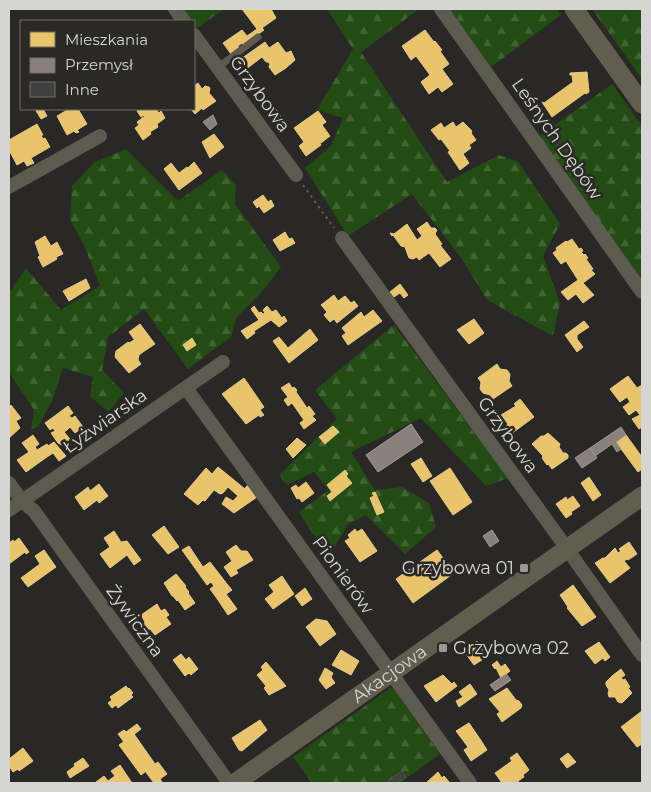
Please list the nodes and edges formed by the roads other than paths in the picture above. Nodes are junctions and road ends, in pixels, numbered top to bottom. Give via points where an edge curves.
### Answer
1 (175, 9) edge
2 (441, 9) edge
3 (574, 9) edge
4 (183, 20) edge
5 (195, 36) edge
6 (258, 37) dead end
7 (217, 68) junction
8 (642, 104) edge
9 (100, 136) dead end
10 (296, 175) road end
11 (9, 187) edge
12 (342, 238) road end
13 (642, 292) edge
14 (223, 362) dead end
15 (186, 388) junction
16 (9, 483) edge
17 (642, 496) edge
18 (22, 501) junction
19 (9, 510) edge
20 (567, 550) junction
21 (642, 655) edge
22 (391, 674) junction
23 (229, 783) edge
24 (235, 783) edge
25 (470, 783) edge

1 - 4 street
2 - 13 street, Leśnych Dębów
3 - 8 street
5 - 7 street, Grzybowa
6 - 7 lane
7 - 10 street, Grzybowa
9 - 11 street
12 - 20 street, Grzybowa
14 - 15 street, Łyżwiarska
15 - 18 street, Łyżwiarska
15 - 22 street, Pionierów
16 - 18 street, Żywiczna
17 - 20 street, Akacjowa
18 - 19 street, Łyżwiarska
18 - 23 street, Żywiczna via 34,511
20 - 21 street, Grzybowa
20 - 22 street, Akacjowa
22 - 24 street, Akacjowa
22 - 25 street, Pionierów

